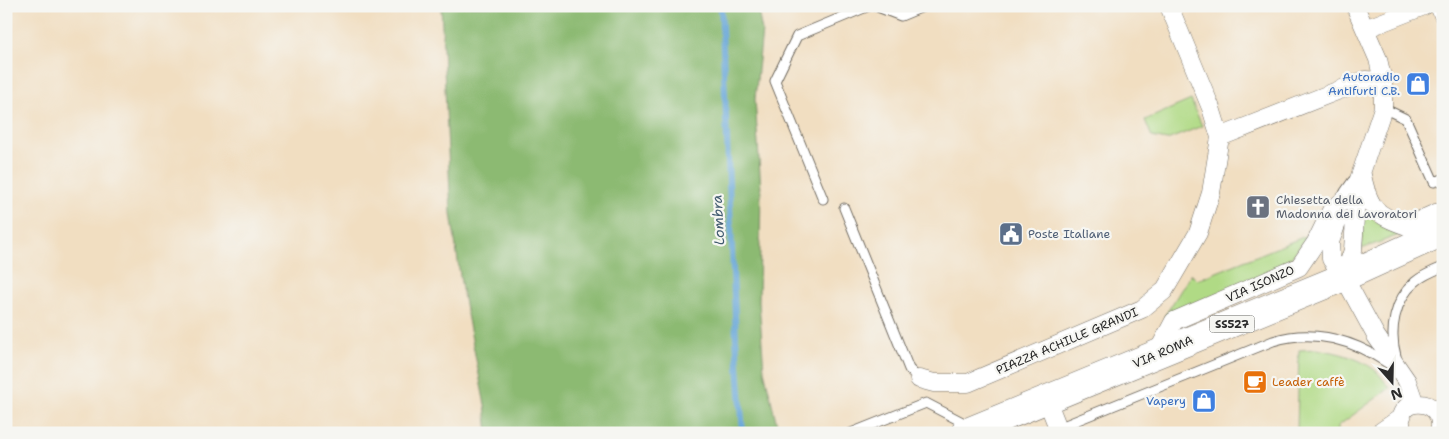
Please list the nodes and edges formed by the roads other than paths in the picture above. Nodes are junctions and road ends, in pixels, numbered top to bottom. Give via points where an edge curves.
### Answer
1 (869, 6) edge
2 (875, 6) edge
3 (925, 6) edge
4 (1169, 6) edge
5 (1355, 6) edge
6 (1424, 6) edge
7 (1439, 6) edge
8 (1443, 15) edge
9 (1365, 29) junction
10 (1383, 81) junction
11 (1383, 108) junction
12 (1220, 137) junction
13 (1443, 179) edge
14 (1356, 183) junction
15 (823, 199) dead end
16 (844, 208) dead end
17 (1443, 212) edge
18 (1443, 232) edge
19 (1443, 267) edge
20 (1344, 277) junction
21 (1156, 355) junction
22 (1400, 371) junction
23 (919, 379) joint
24 (1046, 400) junction
25 (1415, 404) junction
26 (1403, 425) edge
27 (1059, 430) edge
28 (969, 431) edge
29 (851, 433) edge
30 (1379, 433) edge
31 (1439, 433) edge

1 - 15 lane via 797,36 775,81
2 - 3 lane via 901,16
4 - 12 street, PIAZZA ACHILLE GRANDI
5 - 9 street
6 - 9 street
7 - 8 street
9 - 10 street
10 - 11 street
10 - 12 street via 1365,80
11 - 13 lane via 1406,119 1434,182
11 - 14 street
12 - 23 street, PIAZZA ACHILLE GRANDI via 1211,193 1198,233 1164,291 1142,309 968,383 934,383
14 - 17 street via 1386,219 1407,226
14 - 20 street via 1353,250
14 - 20 street via 1330,242 1331,259
14 - 21 street, VIA ISONZO via 1331,211 1299,267 1174,322
16 - 23 lane via 909,369
18 - 20 main road, VIA ROMA / SS527
19 - 22 lane via 1413,284 1395,314 1392,334
20 - 21 main road, VIA ROMA / SS527
20 - 22 street via 1376,336
21 - 24 main road, VIA ROMA / SS527
22 - 25 street
22 - 27 lane via 1340,340 1321,335 1288,336
24 - 27 street
24 - 28 main road, VIA ROMA / SS527
25 - 26 street via 1405,412
25 - 31 street via 1428,403 1439,412 1442,424
26 - 30 street
28 - 29 lane via 926,403

